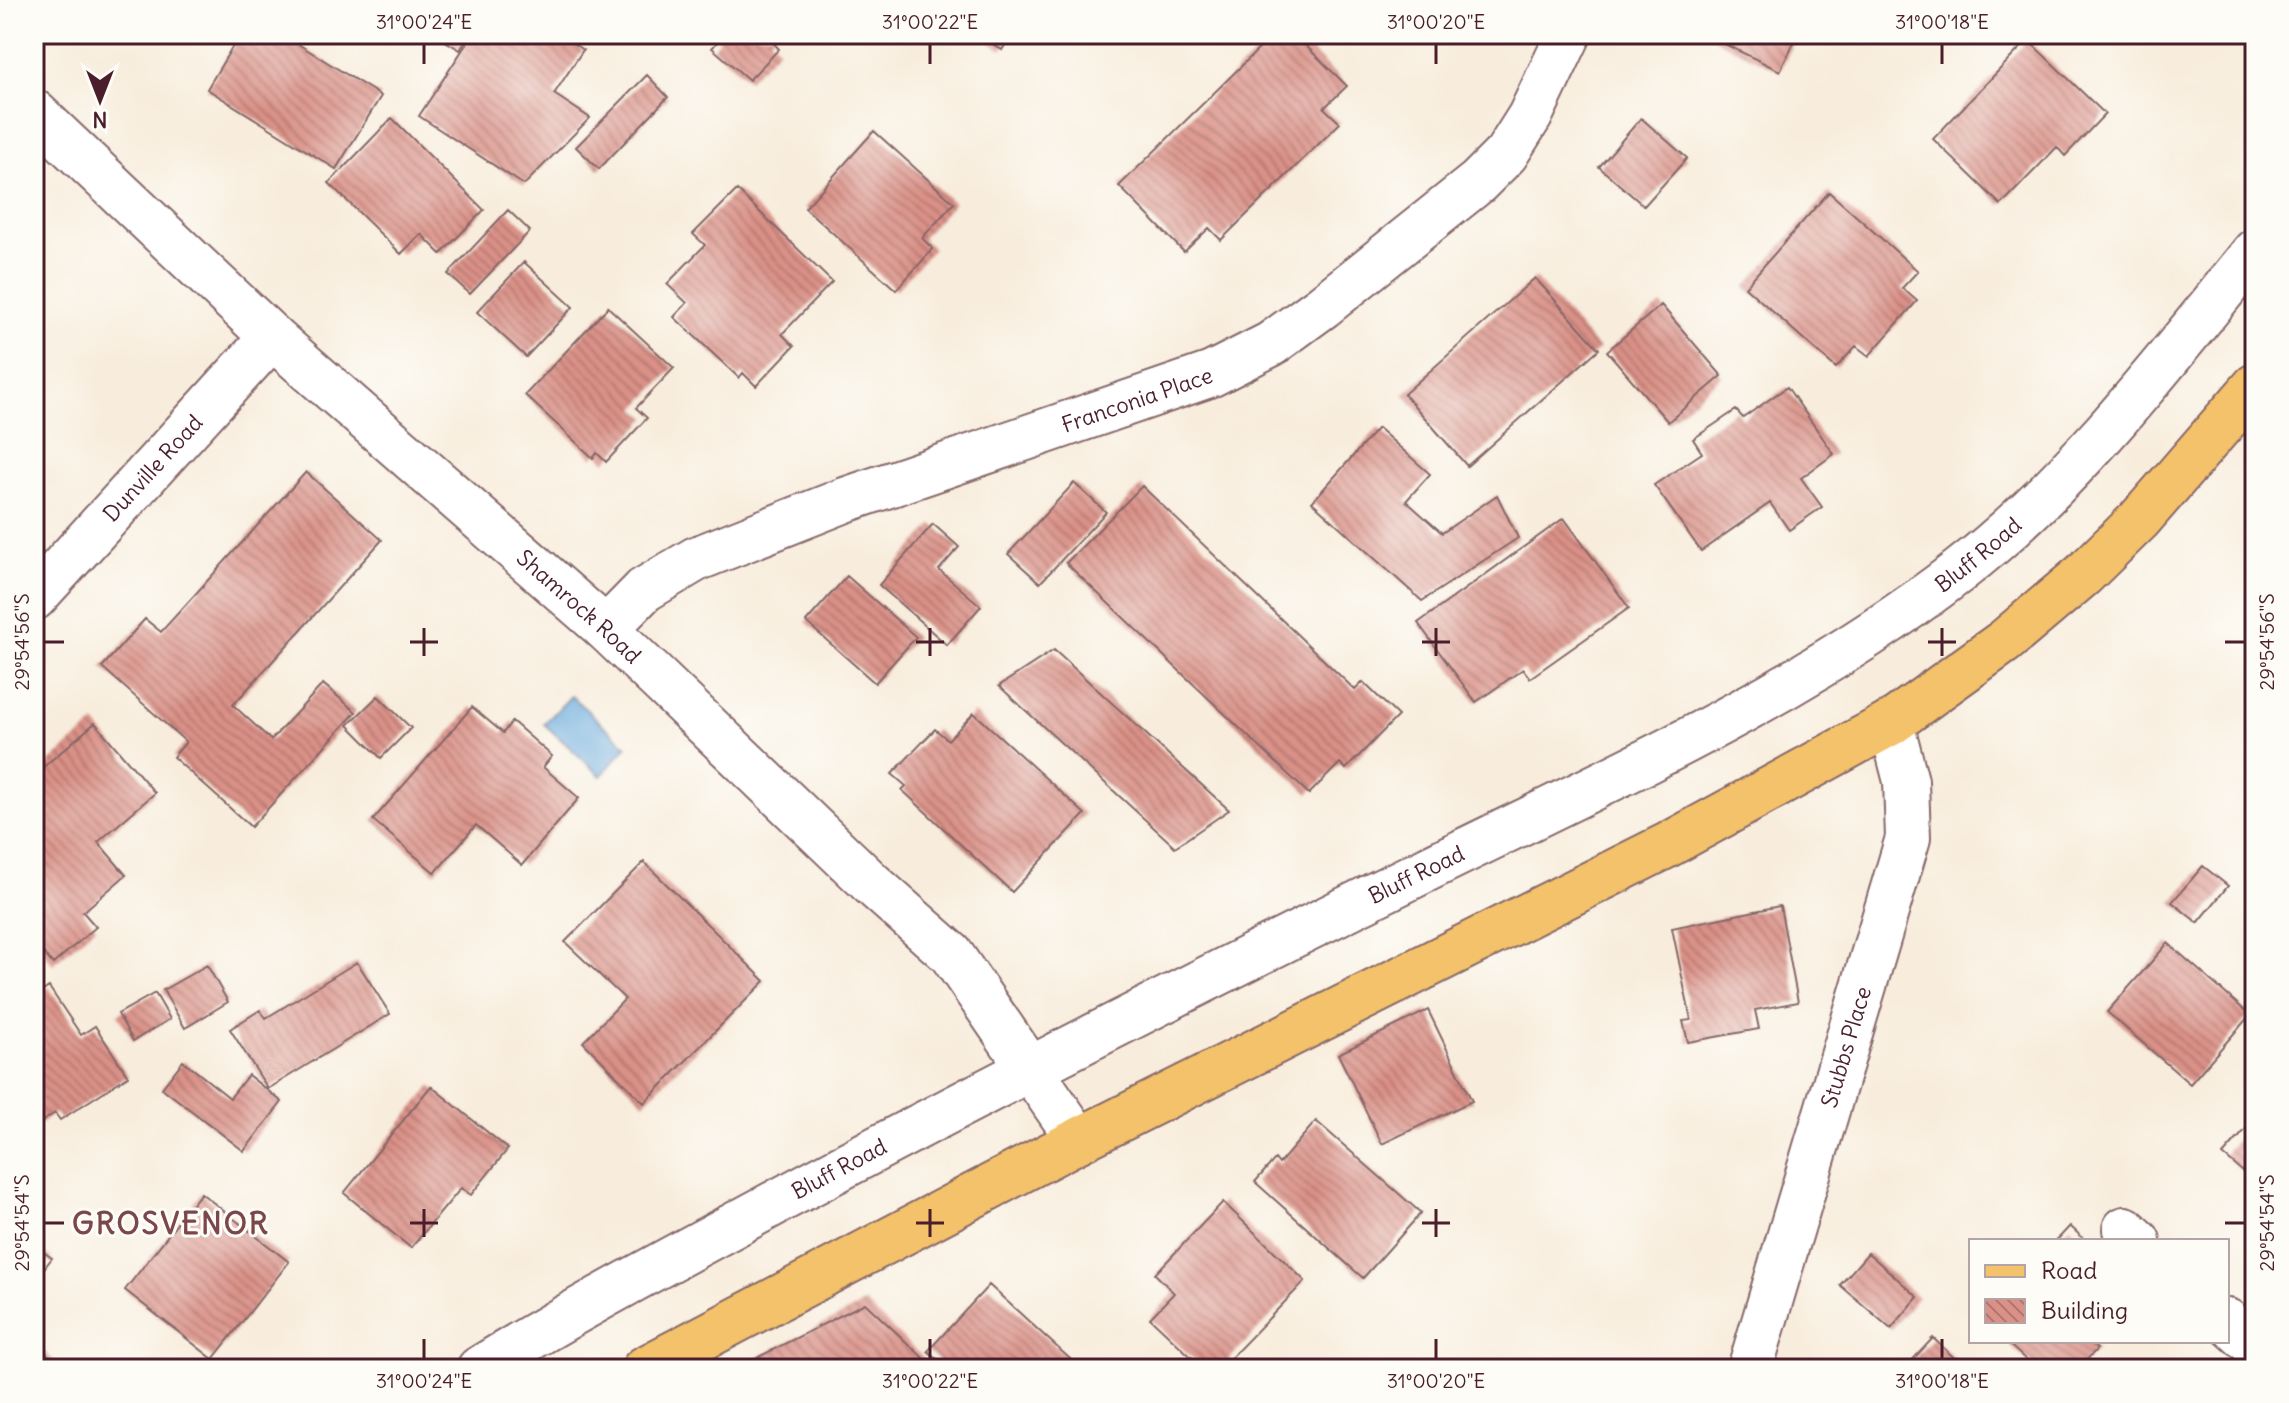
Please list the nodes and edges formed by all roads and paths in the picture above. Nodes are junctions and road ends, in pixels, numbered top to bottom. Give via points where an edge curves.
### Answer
1 (1569, 34) edge
2 (34, 112) edge
3 (2255, 251) edge
4 (272, 337) junction
5 (2255, 386) edge
6 (34, 598) edge
7 (606, 629) junction
8 (1891, 723) junction
9 (1027, 1067) junction
10 (1079, 1140) junction
11 (2229, 1323) edge
12 (2255, 1346) edge
13 (479, 1369) edge
14 (644, 1369) edge
15 (1750, 1369) edge

1 - 7 street, Franconia Place via 1506,154 1271,344 1212,374 845,500 696,559 644,590
2 - 4 street, Shamrock Road
3 - 9 street, Bluff Road via 2138,395 2045,495 1963,569 1873,634 1787,686 1625,770
4 - 6 street, Dunville Road
4 - 7 street, Shamrock Road
5 - 8 main road via 2139,520 2083,575 2005,641
7 - 9 street, Shamrock Road via 951,954
8 - 10 main road via 1666,846
8 - 15 street, Stubbs Place via 1906,781 1908,838
9 - 10 street, Shamrock Road
9 - 13 street, Bluff Road via 559,1319
10 - 14 main road
11 - 12 street

